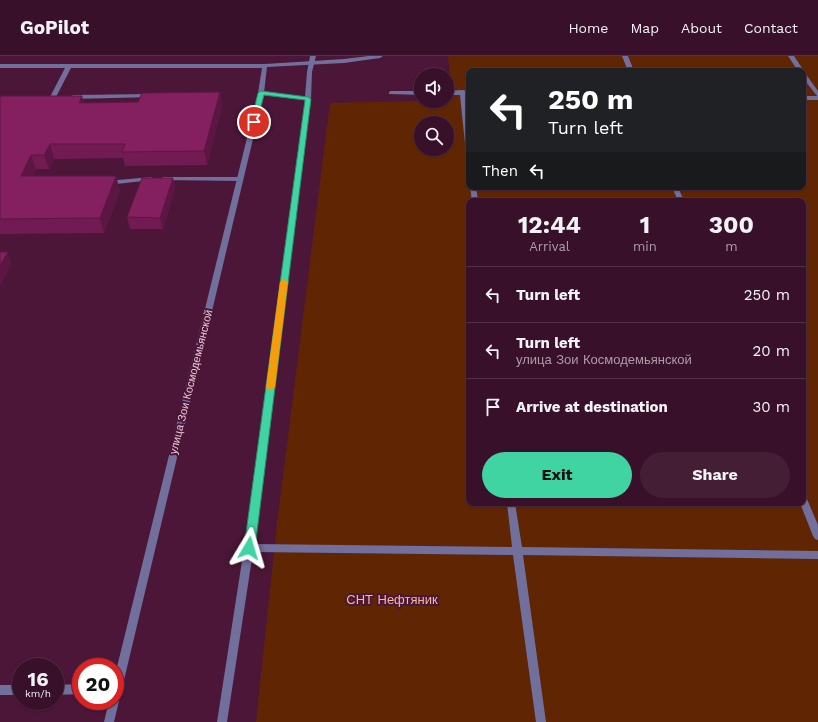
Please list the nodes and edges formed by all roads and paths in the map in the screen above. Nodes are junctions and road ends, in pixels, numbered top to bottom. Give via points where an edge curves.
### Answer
1 (313, 56) edge
2 (380, 56) edge
3 (625, 56) edge
4 (791, 56) edge
5 (310, 64) junction
6 (0, 66) edge
7 (69, 66) junction
8 (265, 66) junction
9 (630, 68) edge
10 (799, 68) edge
11 (806, 79) edge
12 (462, 92) junction
13 (261, 93) junction
14 (391, 93) dead end
15 (414, 93) edge
16 (454, 93) edge
17 (466, 93) edge
18 (155, 96) edge
19 (46, 97) edge
20 (53, 97) junction
21 (61, 97) edge
22 (69, 97) edge
23 (818, 97) edge
24 (806, 98) edge
25 (308, 99) junction
26 (466, 127) edge
27 (240, 179) junction
28 (99, 183) edge
29 (511, 506) edge
30 (806, 506) edge
31 (818, 536) edge
32 (249, 548) junction
33 (517, 551) junction
34 (818, 555) edge
35 (124, 658) edge
36 (0, 690) edge
37 (12, 690) edge
38 (112, 710) edge
39 (109, 722) edge
40 (222, 722) edge
41 (541, 722) edge

1 - 5 street
2 - 5 street
3 - 9 street
4 - 10 street
5 - 8 street
5 - 25 street
6 - 7 street
7 - 8 street
7 - 20 street
8 - 13 street, улица Зои Космодемьянской
11 - 23 street
12 - 16 street
12 - 17 street
12 - 26 street
13 - 25 street
13 - 27 street, улица Зои Космодемьянской
14 - 15 street
18 - 22 street
19 - 20 street
20 - 21 street
23 - 24 street
25 - 32 street
27 - 28 street via 139,179
27 - 35 street, улица Зои Космодемьянской
29 - 33 street
30 - 31 street
32 - 33 street
32 - 40 street
33 - 34 street
33 - 41 street
36 - 37 street
38 - 39 street

